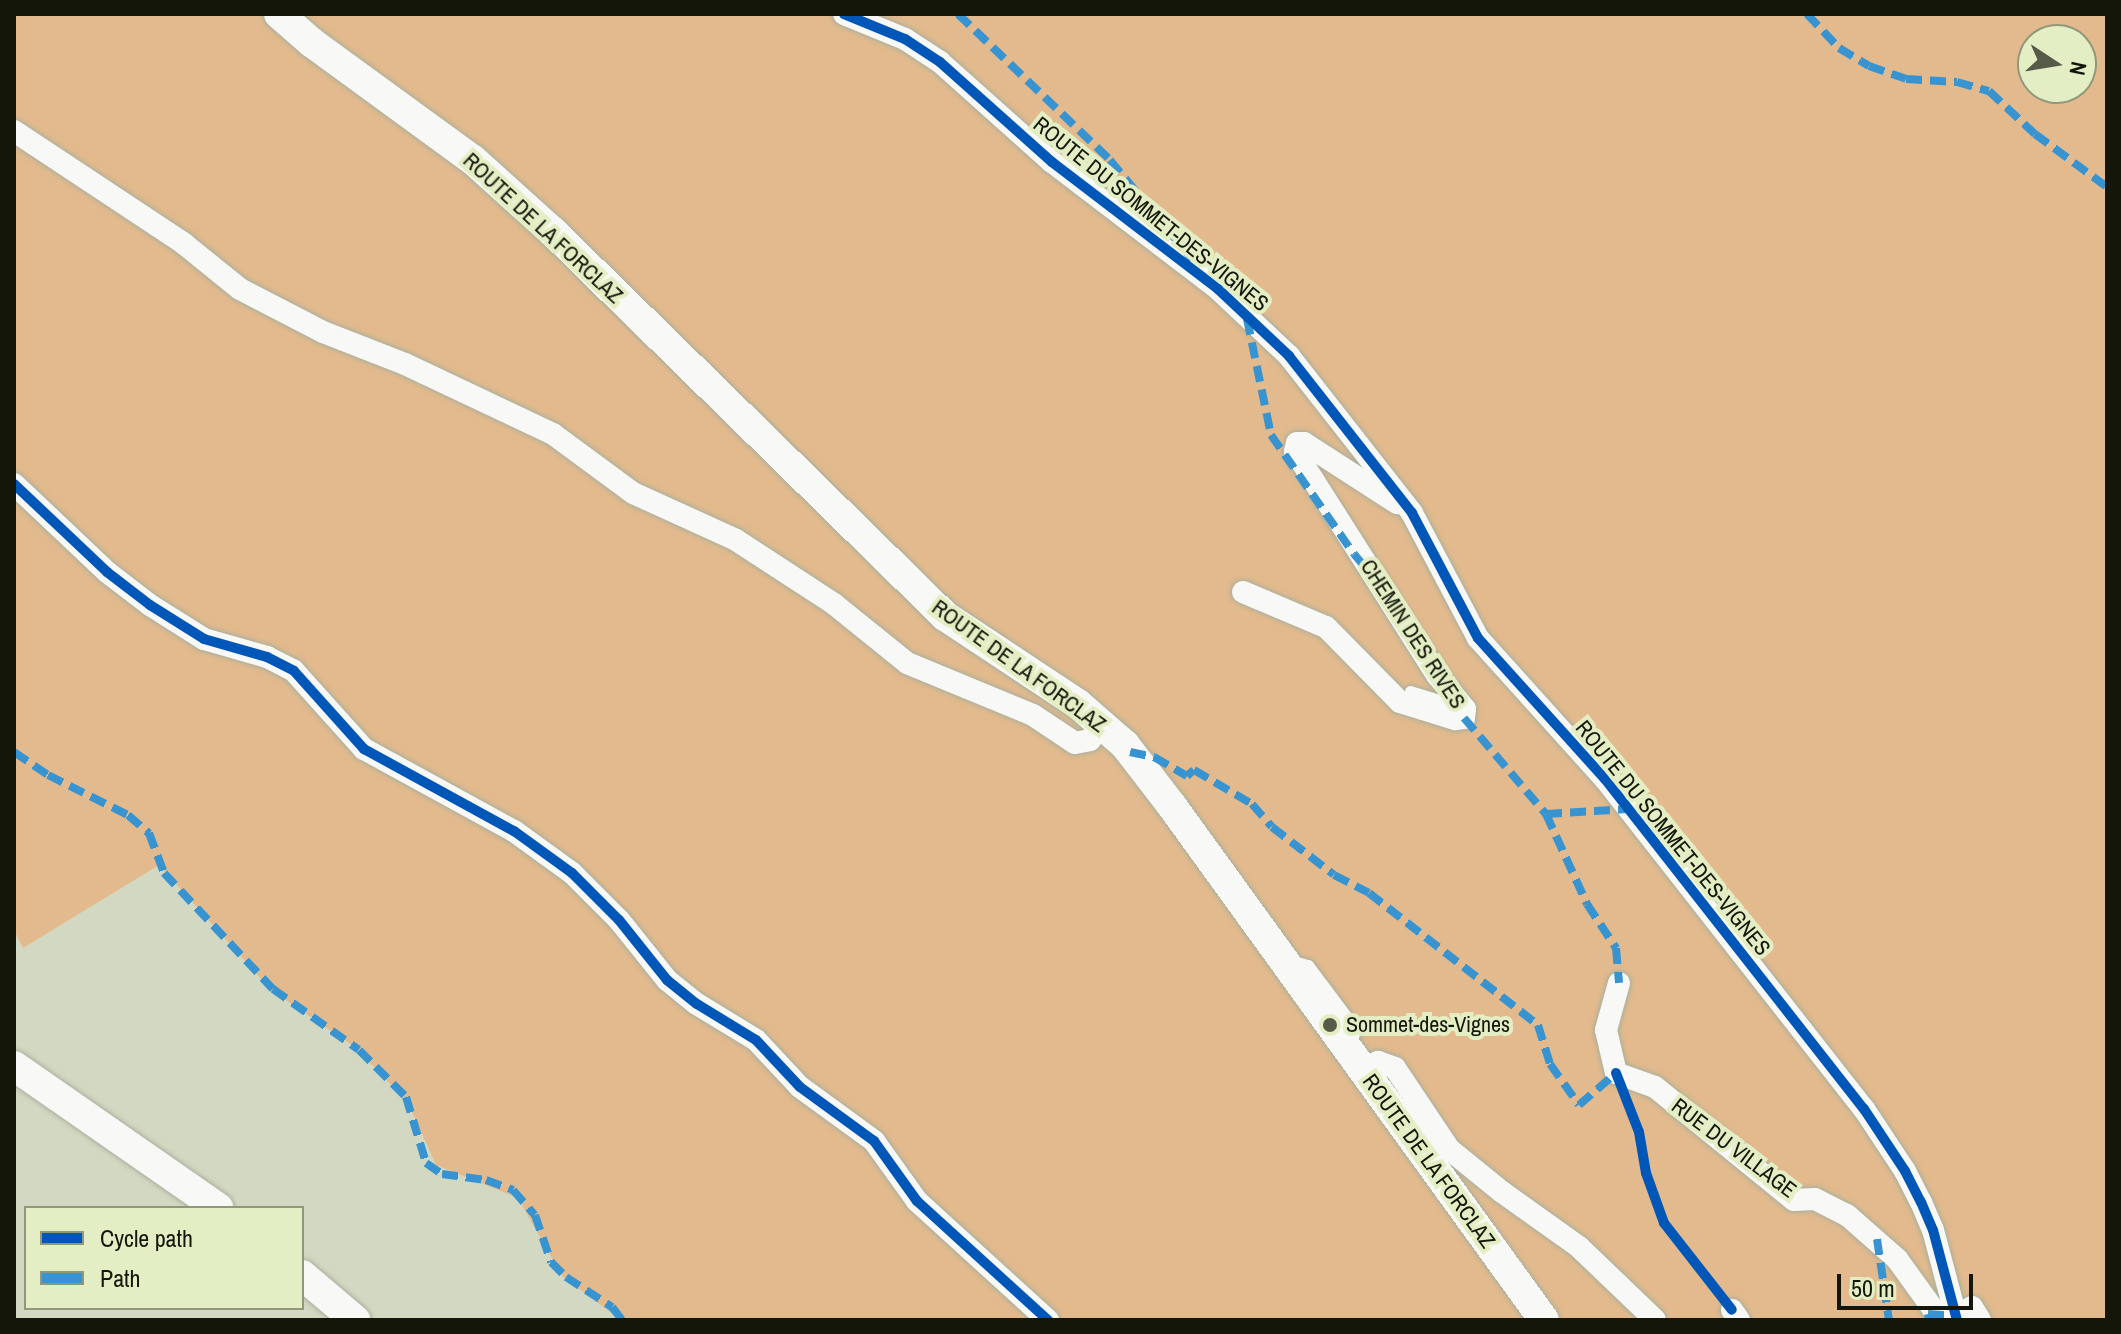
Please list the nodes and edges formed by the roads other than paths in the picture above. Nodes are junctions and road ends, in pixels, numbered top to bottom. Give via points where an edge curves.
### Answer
1 (279, 14) edge
2 (844, 14) edge
3 (14, 131) edge
4 (14, 484) edge
5 (1412, 513) junction
6 (1243, 592) dead end
7 (1410, 691) dead end
8 (1454, 698) junction
9 (1103, 724) junction
10 (1619, 983) dead end
11 (1355, 1058) junction
12 (14, 1066) edge
13 (215, 1206) edge
14 (304, 1277) edge
15 (1956, 1318) edge
16 (355, 1320) edge
17 (1048, 1320) edge
18 (1544, 1320) edge
19 (1655, 1320) edge
20 (1980, 1320) edge

1 - 9 main road, ROUTE DE LA FORCLAZ via 473,160 553,232 945,616
2 - 5 street, ROUTE DU SOMMET-DES-VIGNES via 905,39 940,62 1052,162 1218,289 1289,356
3 - 9 street via 183,243 240,289 327,334 387,356 553,434 633,493 736,540 834,604 907,663 1033,715 1075,743 1090,740
4 - 17 street via 100,566 150,605 204,639 267,657 294,671 364,749 514,831 572,873 611,910 667,980 756,1040 800,1087 874,1141 917,1201
5 - 8 street, CHEMIN DES RIVES via 1297,443 1295,451
5 - 15 street, ROUTE DU SOMMET-DES-VIGNES via 1478,638 1605,779 1864,1109 1921,1202
6 - 8 street, CHEMIN DES RIVES via 1326,627 1400,702 1461,720 1466,711
7 - 8 lane via 1443,701
9 - 11 main road, ROUTE DE LA FORCLAZ via 1172,806
10 - 15 street, RUE DU VILLAGE via 1606,1030 1616,1073 1655,1087 1794,1200 1815,1199 1847,1215 1897,1259 1933,1309
11 - 18 main road, ROUTE DE LA FORCLAZ
11 - 19 street via 1395,1068 1449,1149 1579,1247
12 - 13 main road
14 - 16 main road
15 - 20 street via 1972,1307

